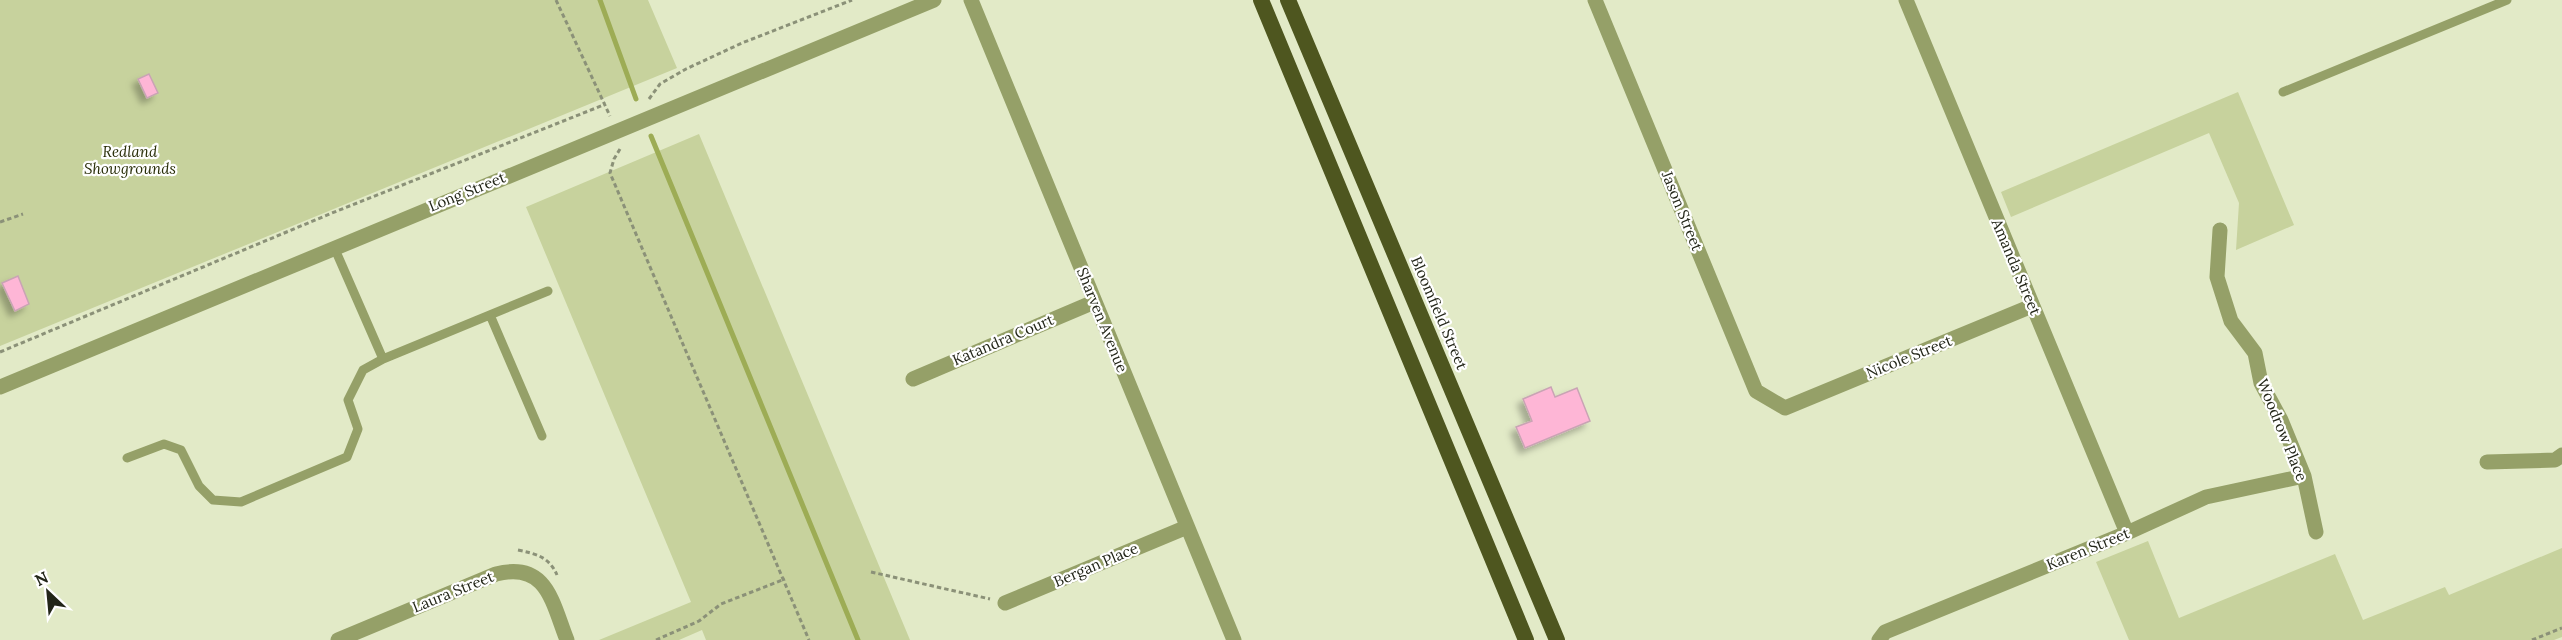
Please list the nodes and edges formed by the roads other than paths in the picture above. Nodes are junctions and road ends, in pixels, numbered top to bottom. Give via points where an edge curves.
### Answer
1 (934, 0) edge
2 (971, 0) edge
3 (1261, 0) edge
4 (1288, 0) edge
5 (1595, 0) edge
6 (1906, 0) edge
7 (2507, 0) edge
8 (2283, 92) dead end
9 (2220, 230) dead end
10 (334, 247) junction
11 (548, 291) dead end
12 (1094, 302) junction
13 (2032, 306) junction
14 (490, 315) junction
15 (383, 359) junction
16 (913, 379) dead end
17 (0, 387) edge
18 (1785, 408) joint
19 (542, 436) dead end
20 (2562, 455) edge
21 (127, 459) dead end
22 (2487, 462) dead end
23 (2304, 476) junction
24 (1187, 527) junction
25 (2316, 532) dead end
26 (2127, 533) junction
27 (1005, 603) road end
28 (338, 640) edge
29 (567, 640) edge
30 (1234, 640) edge
31 (1526, 640) edge
32 (1557, 640) edge
33 (1878, 640) edge

1 - 10 street, Long Street
2 - 12 street, Sharven Avenue
3 - 31 highway
4 - 32 highway, Bloomfield Street
5 - 18 street, Jason Street via 1756,391
6 - 13 street, Amanda Street
7 - 8 lane
9 - 23 street, Woodrow Place via 2217,277 2230,321 2255,353 2261,383
10 - 15 lane
10 - 17 street, Long Street
11 - 14 lane
12 - 16 street, Katandra Court
12 - 24 street, Sharven Avenue
13 - 18 street, Nicole Street
13 - 26 street, Amanda Street
14 - 15 lane
14 - 19 lane
15 - 21 lane via 363,370 348,400 358,429 347,457 241,502 213,501 199,486 181,450 164,444
20 - 22 street via 2556,460
23 - 25 street, Woodrow Place
23 - 26 street, Karen Street via 2223,491
24 - 27 street, Bergan Place
24 - 30 street, Sharven Avenue
26 - 33 street, Karen Street via 1885,632
28 - 29 street, Laura Street via 514,570 531,573 543,584

